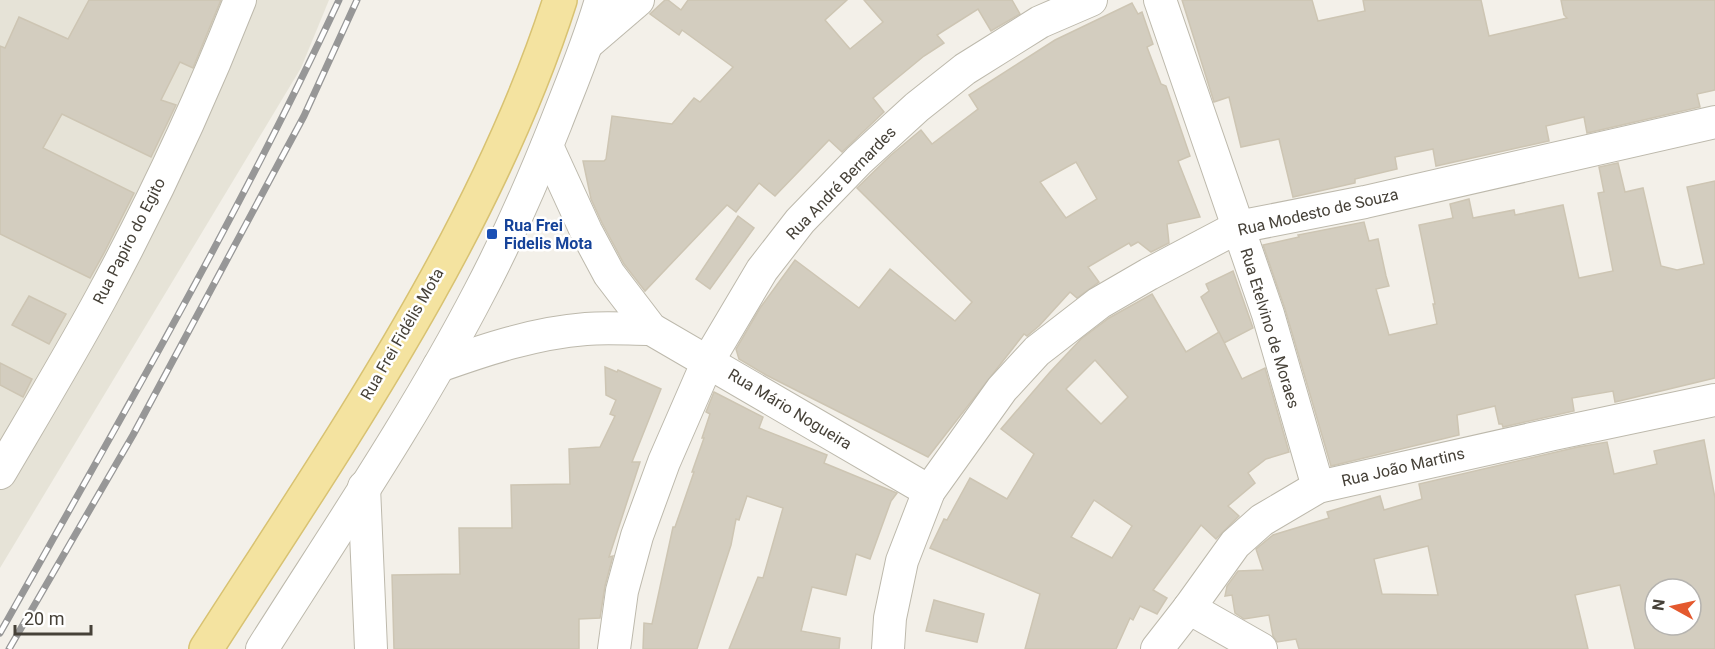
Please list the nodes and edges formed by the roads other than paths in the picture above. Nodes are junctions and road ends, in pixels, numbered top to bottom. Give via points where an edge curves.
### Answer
1 (240, 0) edge
2 (560, 0) edge
3 (601, 0) edge
4 (638, 0) edge
5 (1091, 0) edge
6 (1160, 0) edge
7 (589, 42) junction
8 (1715, 123) edge
9 (547, 146) junction
10 (1238, 227) junction
11 (651, 329) junction
12 (708, 361) junction
13 (439, 366) junction
14 (1715, 400) edge
15 (0, 472) edge
16 (364, 487) junction
17 (1318, 487) junction
18 (929, 491) junction
19 (1189, 608) junction
20 (207, 649) edge
21 (262, 649) edge
22 (370, 649) edge
23 (614, 649) edge
24 (888, 649) edge
25 (1157, 649) edge
26 (1261, 649) edge

1 - 15 street, Rua Papiro do Egito via 159,184 101,298
2 - 20 main road, Rua Frei Fidélis Mota via 511,129 466,223 335,449
3 - 7 street
4 - 7 street
5 - 12 street, Rua André Bernardes via 1040,22 965,69 916,107 859,160 800,221 762,270
6 - 10 street, Rua Etelvino de Moraes
7 - 9 street
8 - 10 street, Rua Modesto de Souza
9 - 11 street, Rua Mário Nogueira via 609,274
9 - 13 street via 507,236
10 - 17 street, Rua Etelvino de Moraes via 1268,314
10 - 18 street, Rua Modesto de Souza via 1099,303 1037,351 1002,389
11 - 12 street, Rua Mário Nogueira
11 - 13 street, Rua Mário Nogueira via 587,328 547,334 498,345
12 - 18 street, Rua Mário Nogueira
12 - 23 street, Rua André Bernardes via 637,536 622,591
13 - 16 street
14 - 17 street, Rua João Martins
16 - 21 street
16 - 22 street
17 - 19 street, Rua João Martins via 1262,520 1235,544
18 - 24 street, Rua Modesto de Souza via 902,561
19 - 25 street, Rua João Martins
19 - 26 street

